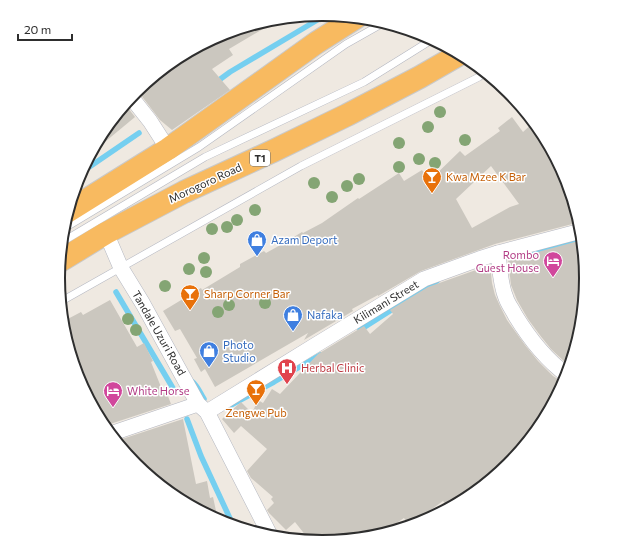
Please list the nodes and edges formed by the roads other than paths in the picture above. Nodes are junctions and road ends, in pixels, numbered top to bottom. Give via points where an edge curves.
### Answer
1 (349, 23) edge
2 (376, 27) edge
3 (427, 44) edge
4 (454, 57) edge
5 (480, 76) edge
6 (135, 102) edge
7 (168, 149) junction
8 (75, 208) edge
9 (71, 224) edge
10 (106, 233) junction
11 (575, 233) edge
12 (68, 238) edge
13 (498, 253) junction
14 (66, 257) edge
15 (121, 268) junction
16 (66, 299) edge
17 (561, 371) edge
18 (203, 408) junction
19 (117, 432) edge
20 (267, 529) edge

1 - 7 highway via 316,43
2 - 9 lane via 346,44 200,147
3 - 12 lane, Morogoro Road via 364,82 205,157
4 - 10 highway, Morogoro Road / T1 via 348,115 184,192
5 - 15 lane via 300,166
6 - 7 street
7 - 8 highway
10 - 14 highway, Morogoro Road / T1
10 - 15 street, Tandale Uzuri Road
11 - 13 street, Kilimani Street
13 - 17 street via 506,299 537,348
13 - 18 street, Kilimani Street via 424,279 307,350
15 - 16 lane
15 - 18 street, Tandale Uzuri Road
18 - 19 street, Kilimani Street
18 - 20 street, Tandale Uzuri Road

